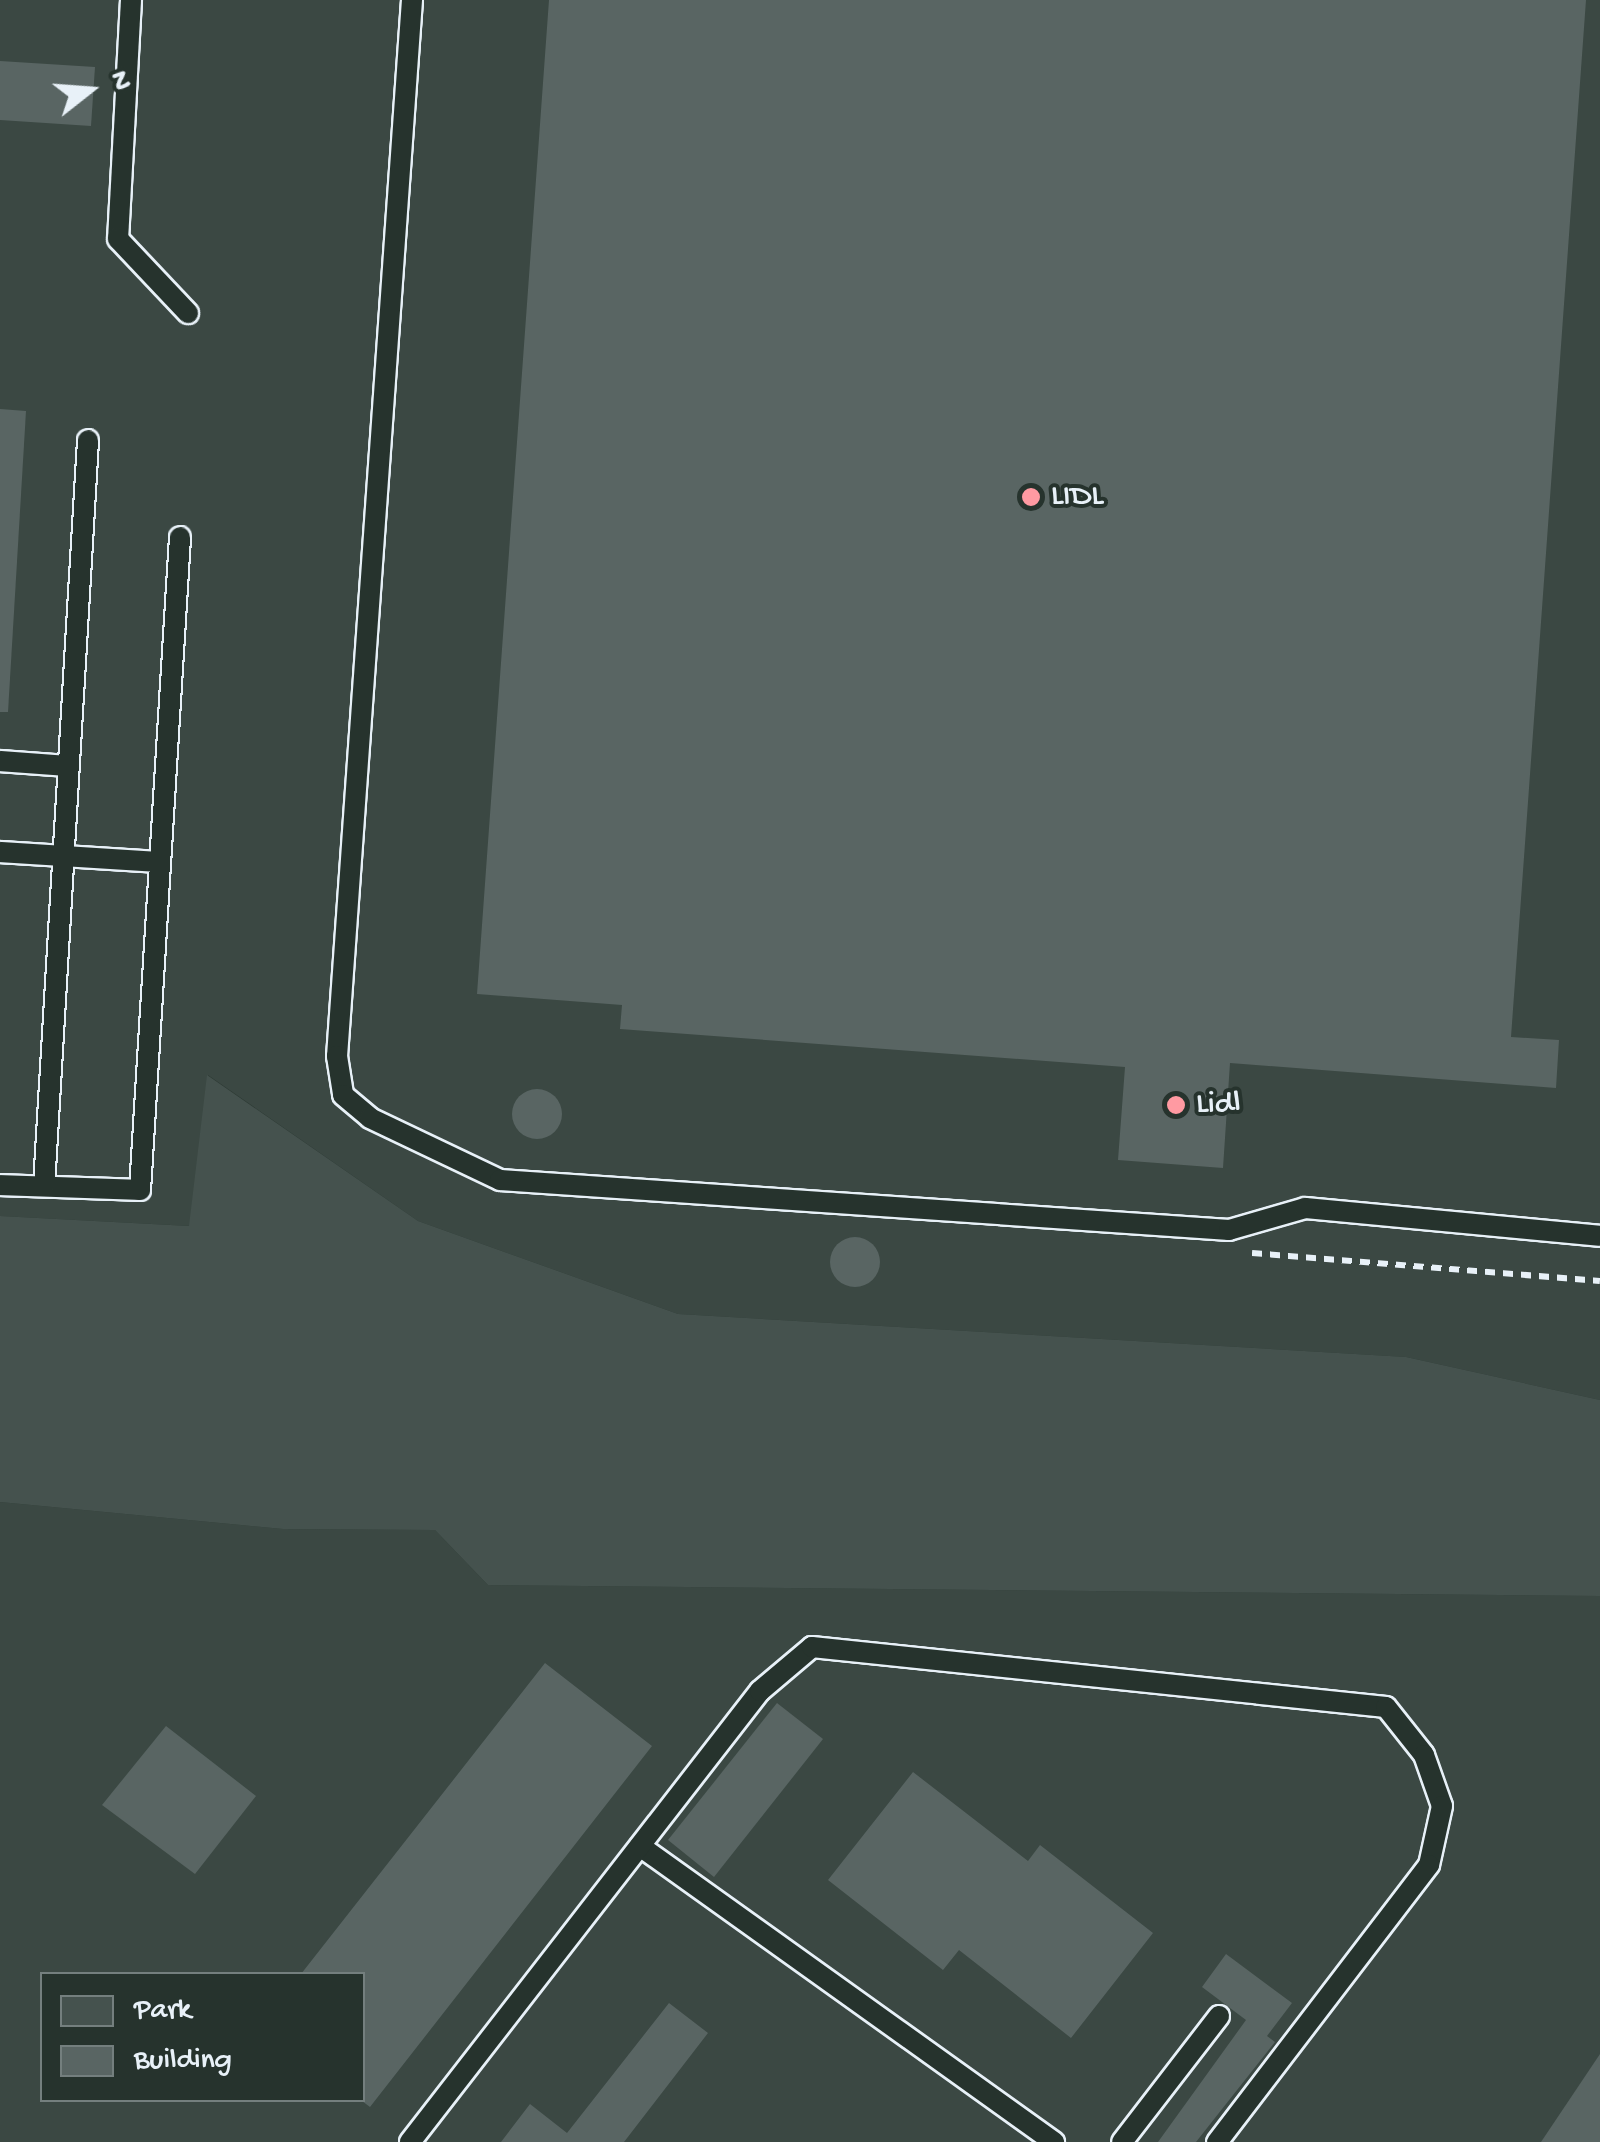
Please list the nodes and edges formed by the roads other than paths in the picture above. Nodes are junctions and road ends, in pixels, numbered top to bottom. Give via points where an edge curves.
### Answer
1 (131, 0) edge
2 (412, 0) edge
3 (188, 313) dead end
4 (88, 440) dead end
5 (180, 536) dead end
6 (0, 761) edge
7 (68, 766) junction
8 (0, 852) edge
9 (63, 856) junction
10 (158, 862) junction
11 (0, 1185) edge
12 (44, 1186) junction
13 (1600, 1236) edge
14 (640, 1846) junction
15 (1219, 2016) dead end
16 (410, 2142) edge
17 (1054, 2142) edge
18 (1122, 2142) edge
19 (1217, 2142) edge

1 - 3 lane via 118,239
2 - 13 lane via 337,1056 343,1094 370,1118 500,1180 1228,1230 1305,1208
4 - 7 lane
5 - 10 lane
6 - 7 lane
7 - 9 lane
8 - 9 lane
9 - 10 lane
9 - 12 lane
10 - 12 lane via 140,1190
11 - 12 lane
14 - 16 lane
14 - 17 lane
14 - 19 lane via 760,1691 812,1647 1386,1707 1424,1755 1442,1806 1429,1865
15 - 18 lane

